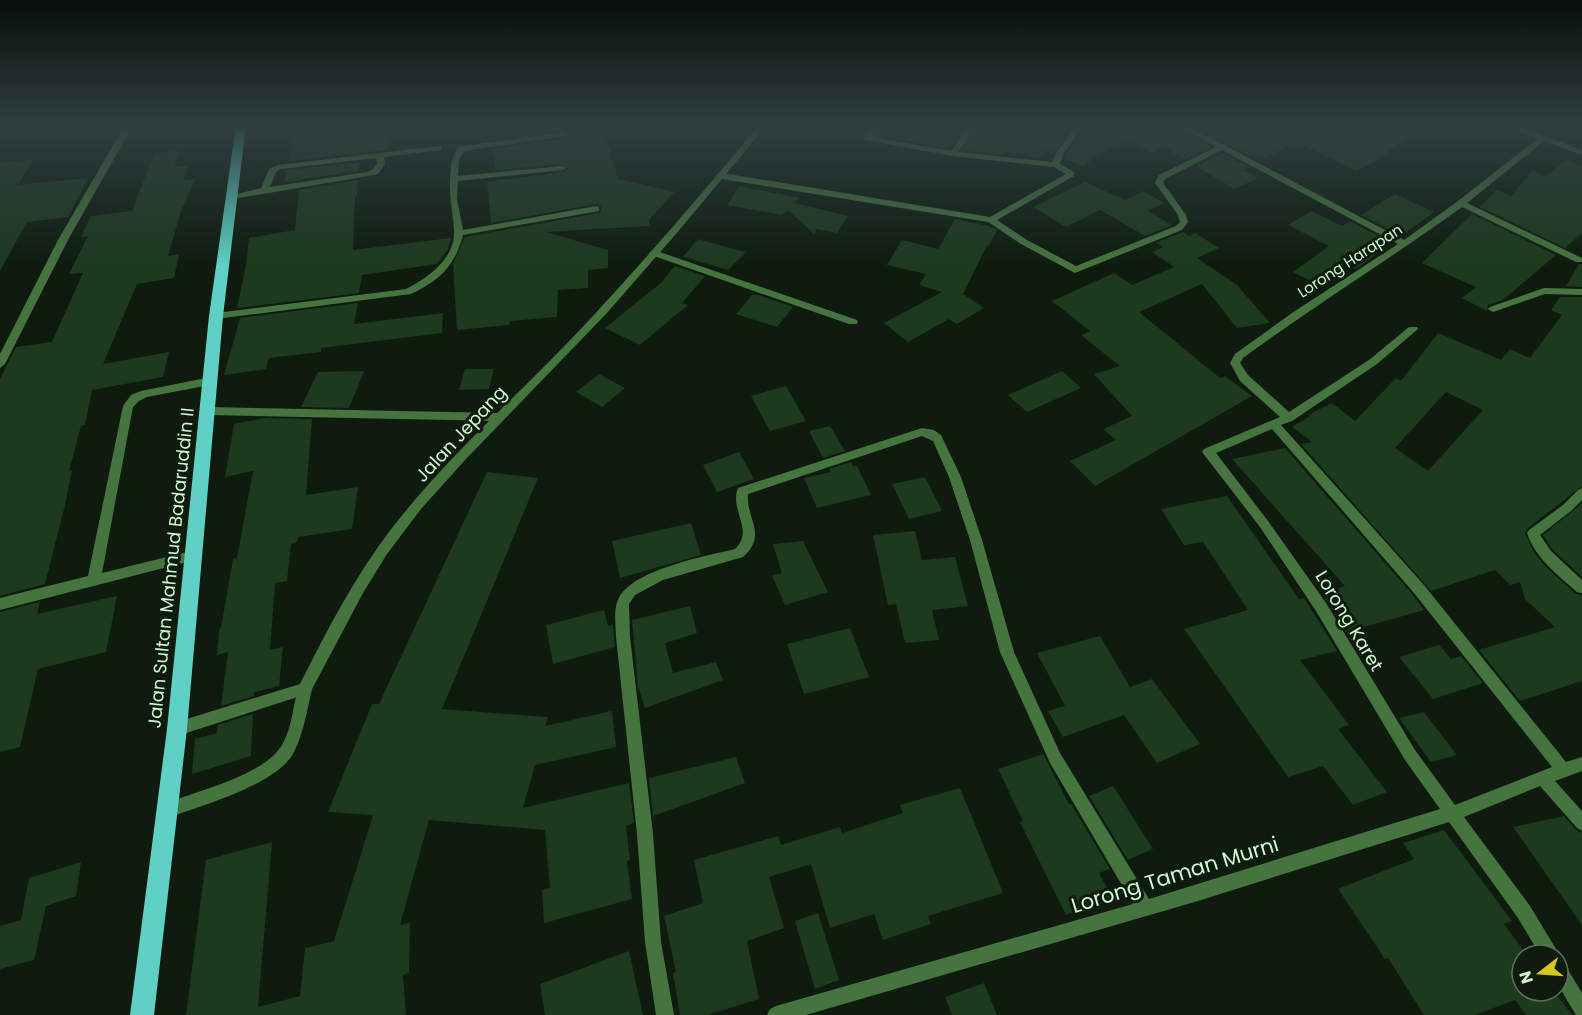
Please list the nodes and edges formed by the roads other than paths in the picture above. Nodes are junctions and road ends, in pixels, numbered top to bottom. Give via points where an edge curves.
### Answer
1 (102, 172) edge
2 (236, 172) edge
3 (271, 172) edge
4 (371, 172) edge
5 (454, 172) edge
6 (520, 172) edge
7 (725, 172) edge
8 (1069, 172) edge
9 (1171, 172) edge
10 (1270, 172) edge
11 (1500, 172) edge
12 (722, 176) junction
13 (454, 179) junction
14 (264, 190) junction
15 (233, 195) junction
16 (1461, 203) junction
17 (596, 209) dead end
18 (991, 220) junction
19 (459, 233) junction
20 (1405, 244) junction
21 (654, 253) junction
22 (1579, 260) dead end
23 (1582, 292) edge
24 (1493, 309) dead end
25 (216, 316) junction
26 (854, 322) dead end
27 (1413, 329) dead end
28 (0, 364) edge
29 (211, 381) junction
30 (208, 411) junction
31 (498, 417) junction
32 (1288, 418) junction
33 (1274, 425) junction
34 (1582, 493) edge
35 (192, 556) junction
36 (94, 580) junction
37 (1582, 588) edge
38 (0, 604) edge
39 (305, 689) junction
40 (177, 729) junction
41 (1582, 764) edge
42 (1563, 770) junction
43 (1542, 777) junction
44 (167, 810) junction
45 (1453, 813) junction
46 (1582, 823) edge
47 (1145, 908) junction
48 (1543, 943) edge
49 (1570, 989) edge
50 (1582, 1009) edge
51 (142, 1015) edge
52 (665, 1015) edge
53 (776, 1015) edge

1 - 28 street
2 - 15 highway, Jalan Sultan Mahmud Badaruddin II
3 - 14 street
4 - 14 street
5 - 13 street
6 - 13 street
7 - 12 street, Jalan Jepang
8 - 18 street via 1067,178
9 - 18 street via 1159,183 1182,214 1184,222 1179,228 1075,270
10 - 20 street
11 - 16 street, Lorong Harapan
12 - 18 street
12 - 21 street, Jalan Jepang
13 - 19 street
14 - 15 street
15 - 25 highway, Jalan Sultan Mahmud Badaruddin II
16 - 20 street, Lorong Harapan
16 - 22 street
17 - 19 street
19 - 25 street via 454,253 442,269 408,292
20 - 32 street, Lorong Harapan via 1239,356 1235,363 1244,378
21 - 26 street
21 - 31 street, Jalan Jepang via 578,339
23 - 24 street via 1544,291
25 - 29 highway, Jalan Sultan Mahmud Badaruddin II
27 - 32 street via 1373,362
29 - 30 highway, Jalan Sultan Mahmud Badaruddin II
29 - 36 street via 145,393 128,406
30 - 31 street
30 - 35 highway, Jalan Sultan Mahmud Badaruddin II
31 - 39 street, Jalan Jepang via 397,532 330,637
32 - 33 street
33 - 42 street via 1419,589
33 - 45 street, Lorong Karet via 1208,452 1321,606 1410,755
34 - 37 street via 1533,533 1553,562
35 - 36 street
35 - 40 highway, Jalan Sultan Mahmud Badaruddin II
36 - 38 street
39 - 40 street
39 - 44 street, Jalan Jepang via 284,755 267,769
40 - 44 highway, Jalan Sultan Mahmud Badaruddin II
41 - 42 street, Lorong Taman Murni
42 - 43 street, Lorong Taman Murni
43 - 45 street, Lorong Taman Murni
43 - 46 street
44 - 51 highway, Jalan Sultan Mahmud Badaruddin II
45 - 47 street, Lorong Taman Murni
45 - 48 street, Lorong Karet
47 - 52 street via 1055,758 1007,652 955,477 937,438 922,432 742,491 751,539 748,547 640,585 625,599 623,637 653,942
47 - 53 street, Lorong Taman Murni
49 - 50 street

